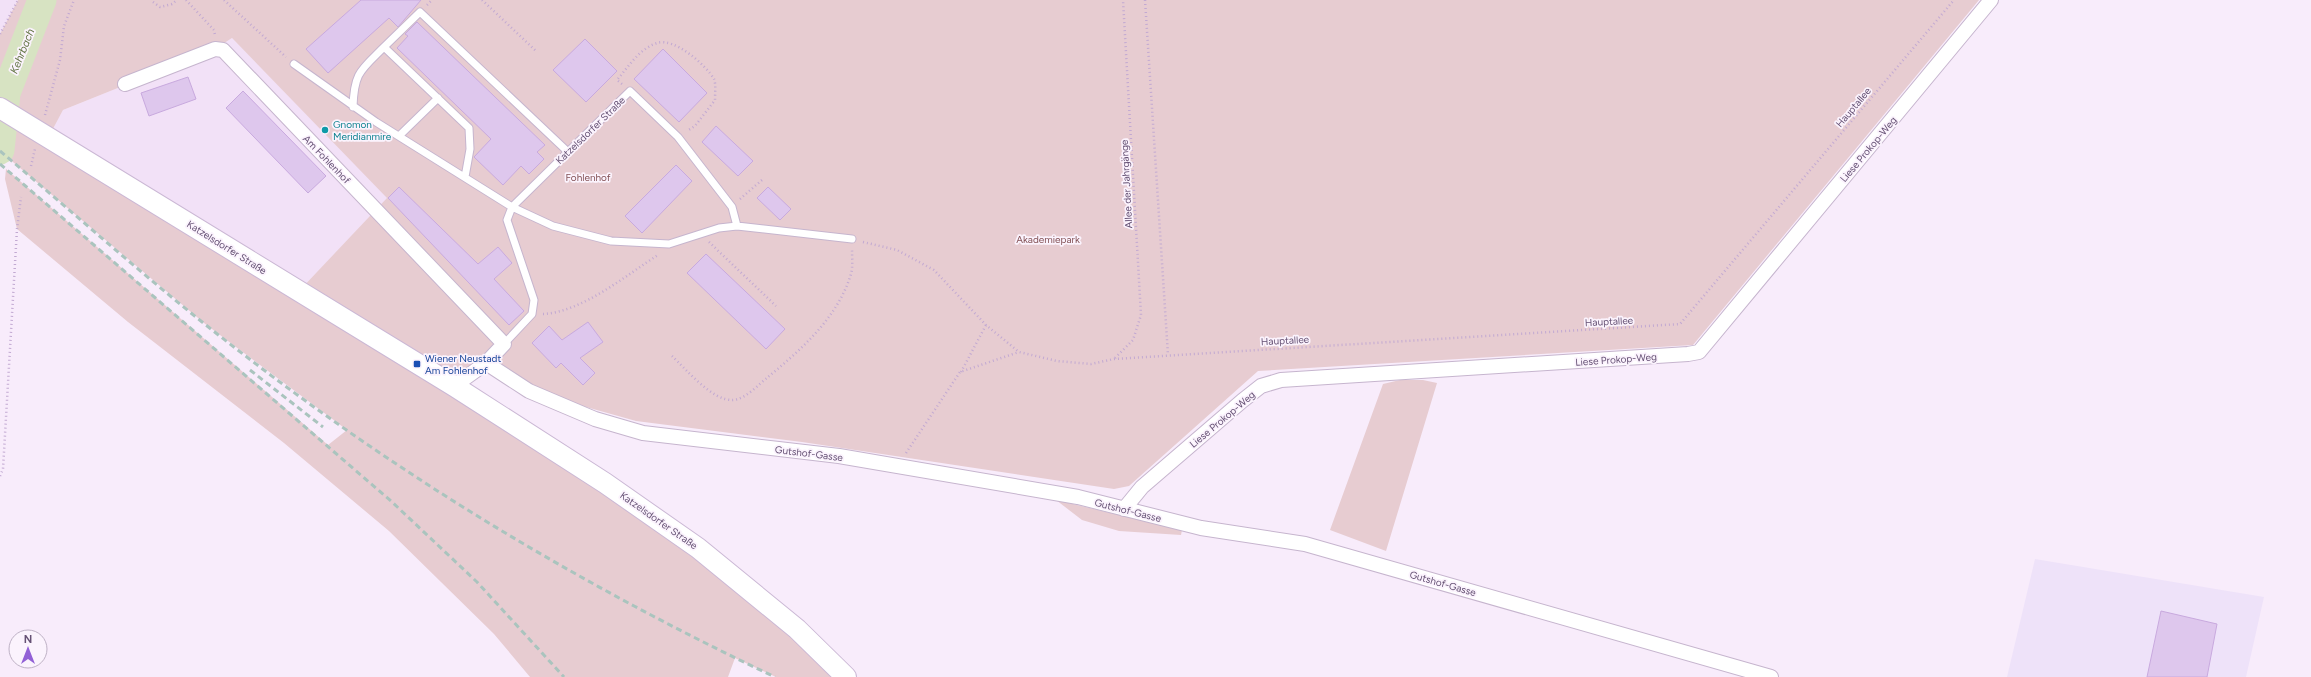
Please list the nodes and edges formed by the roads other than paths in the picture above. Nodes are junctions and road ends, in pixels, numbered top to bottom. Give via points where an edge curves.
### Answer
1 (1991, 0) edge
2 (384, 47) junction
3 (294, 64) road end
4 (125, 84) dead end
5 (438, 98) junction
6 (353, 107) junction
7 (5, 111) edge
8 (399, 136) junction
9 (568, 152) junction
10 (465, 176) junction
11 (512, 207) junction
12 (738, 226) junction
13 (852, 239) road end
14 (504, 344) junction
15 (486, 363) junction
16 (454, 386) junction
17 (1124, 509) junction
18 (846, 677) edge
19 (1771, 677) edge

1 - 17 street, Liese Prokop-Weg via 1699,352 1281,380 1261,386 1242,401 1142,487
2 - 5 lane
2 - 6 lane via 359,72
2 - 9 lane via 420,12
3 - 6 lane
4 - 14 street, Am Fohlenhof via 215,49 223,50
5 - 8 lane
5 - 10 lane via 469,128 470,149
6 - 8 lane
7 - 16 street, Katzelsdorfer Straße
8 - 10 lane
9 - 11 lane, Katzelsdorfer Straße
9 - 12 lane, Katzelsdorfer Straße via 630,91 678,137 732,207
10 - 11 lane
11 - 12 lane via 553,226 611,241 669,244 719,228
11 - 14 lane via 507,220 534,300 532,314
12 - 13 lane
14 - 15 street
15 - 16 street
15 - 17 street, Gutshof-Gasse via 529,391 595,419 643,433 839,456 1078,497
16 - 18 street, Katzelsdorfer Straße via 606,483 698,548 797,629
17 - 19 street, Gutshof-Gasse via 1201,528 1305,544

